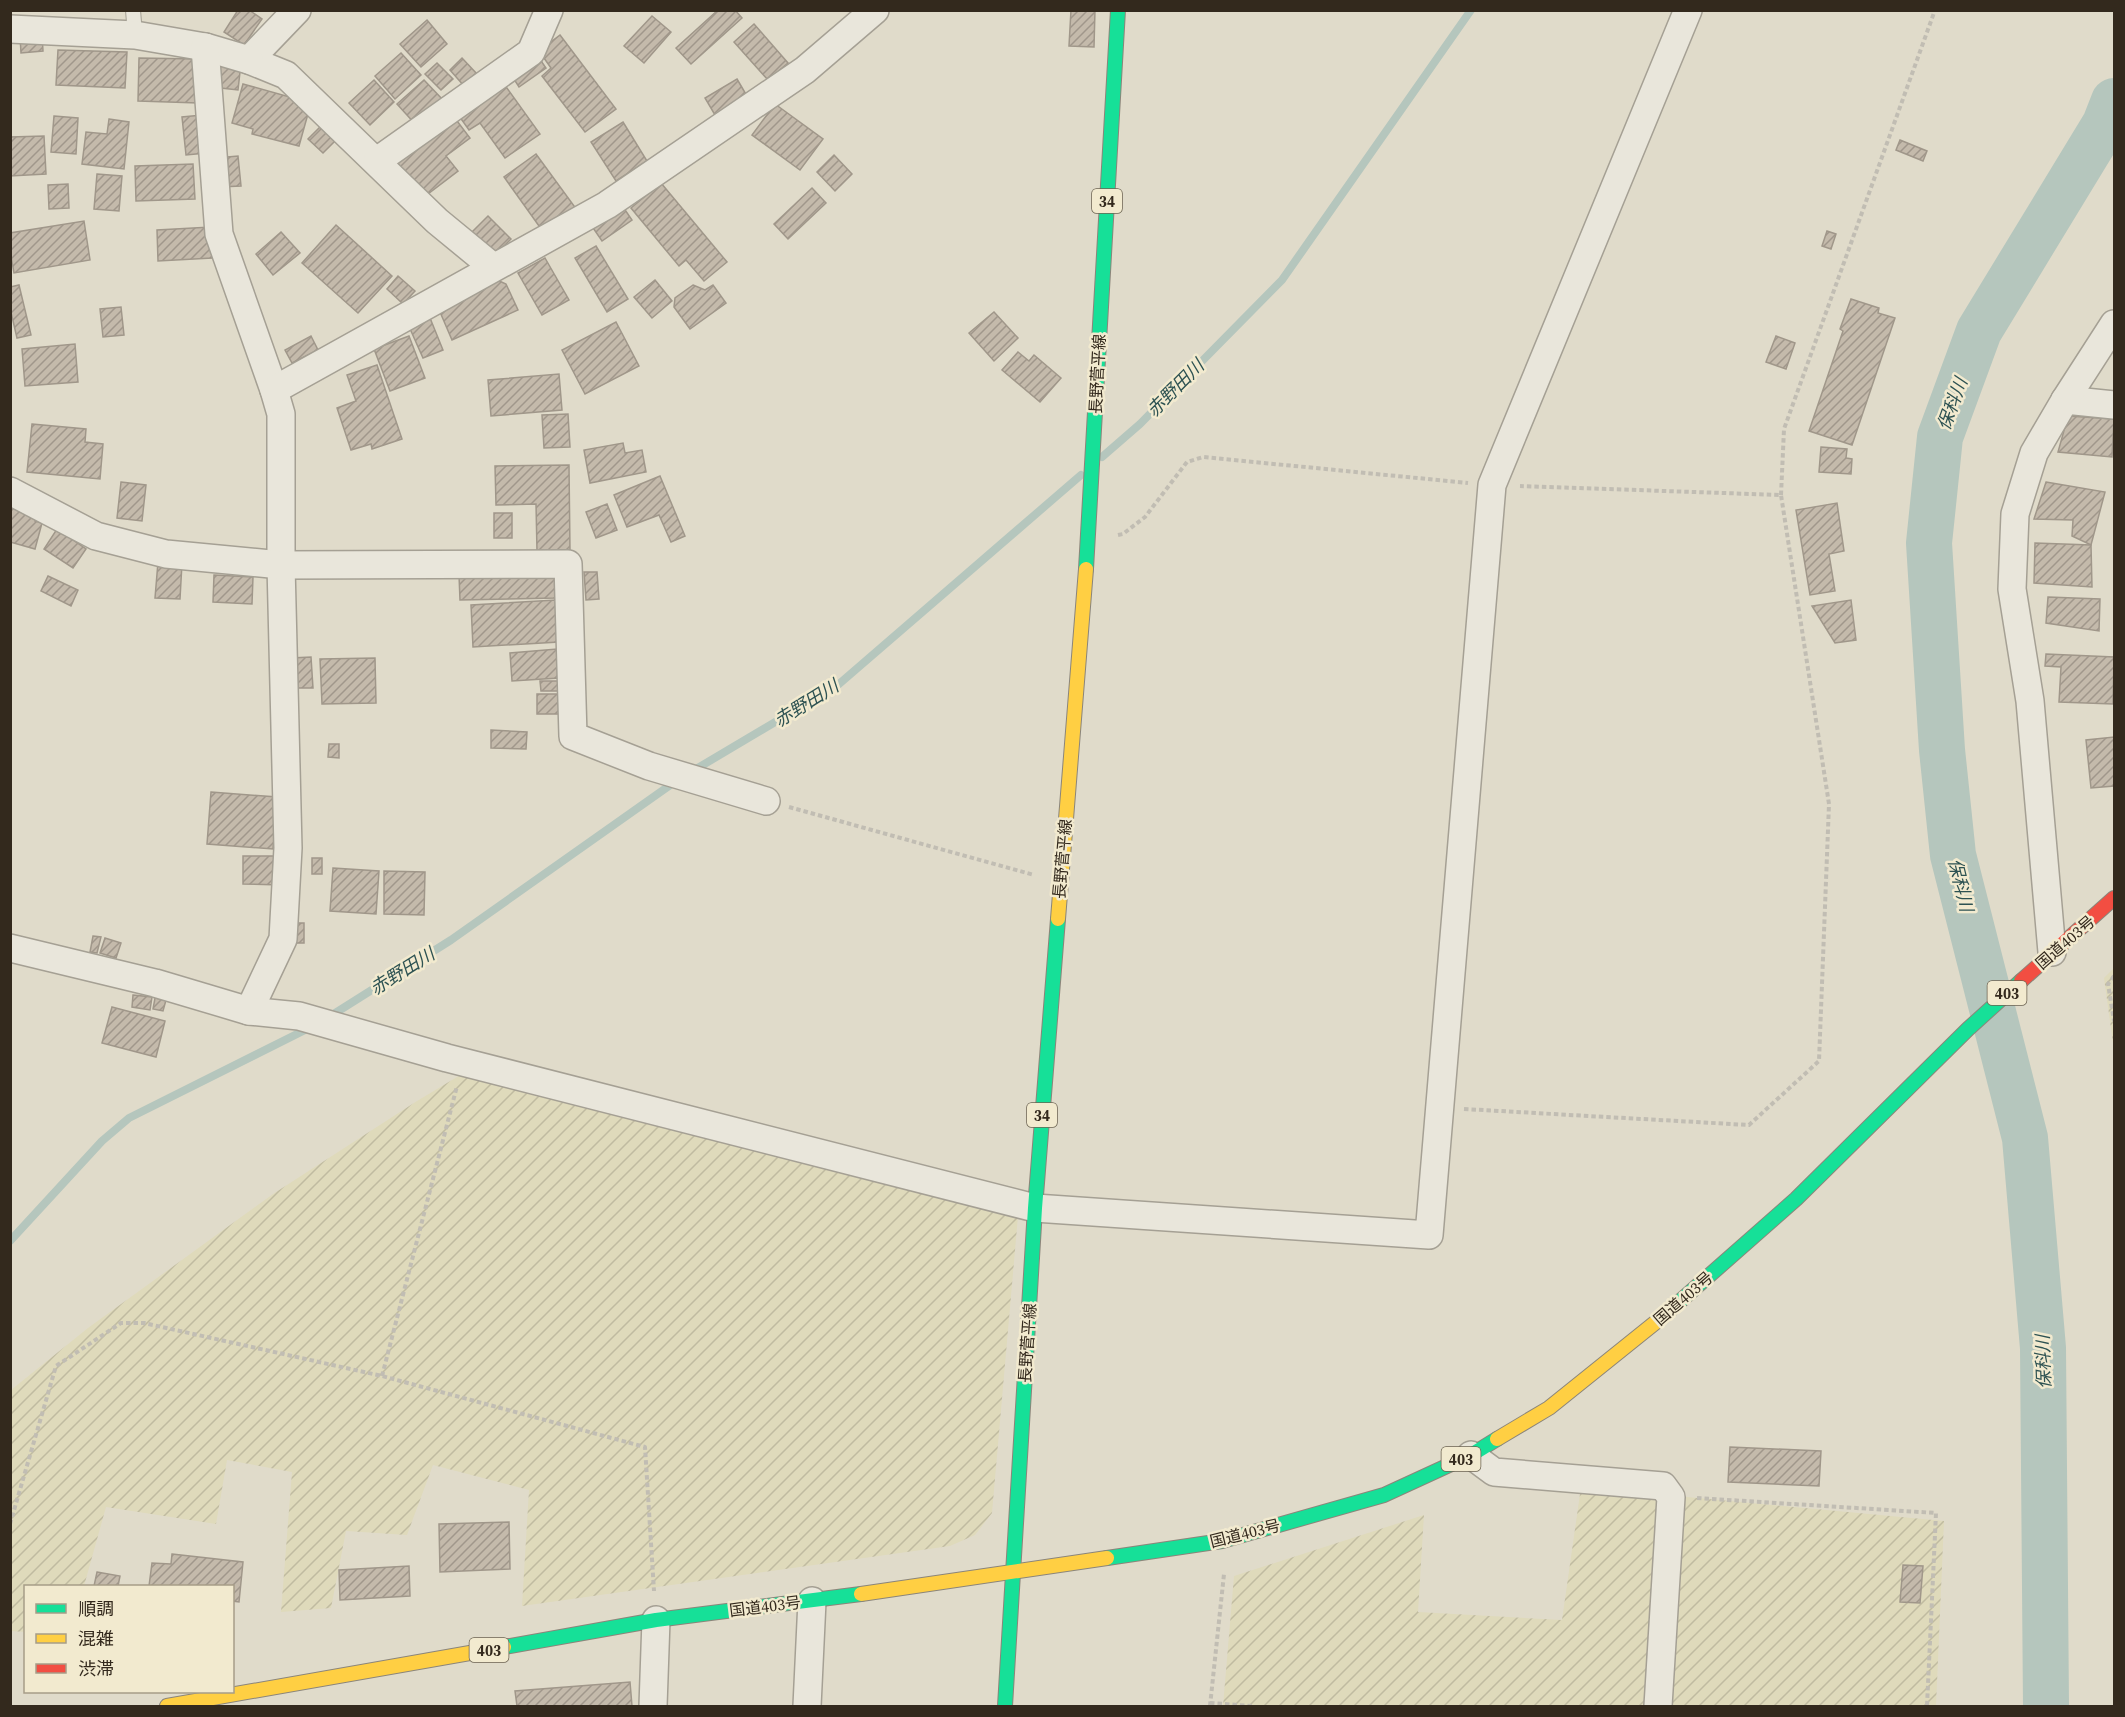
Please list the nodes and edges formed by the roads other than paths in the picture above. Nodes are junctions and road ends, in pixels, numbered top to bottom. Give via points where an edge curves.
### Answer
1 (297, 10) edge
2 (549, 10) edge
3 (875, 10) edge
4 (1118, 10) edge
5 (1688, 10) edge
6 (134, 23) edge
7 (10, 29) edge
8 (205, 47) junction
9 (249, 60) junction
10 (377, 161) junction
11 (493, 267) junction
12 (2115, 324) edge
13 (274, 390) junction
14 (2065, 400) junction
15 (2115, 405) edge
16 (10, 491) edge
17 (281, 565) junction
18 (766, 801) road end
19 (2115, 898) edge
20 (10, 948) edge
21 (2049, 955) junction
22 (249, 1011) junction
23 (1035, 1208) junction
24 (1471, 1455) junction
25 (1014, 1572) junction
26 (812, 1601) junction
27 (656, 1620) junction
28 (167, 1707) edge
29 (653, 1707) edge
30 (807, 1707) edge
31 (1005, 1707) edge
32 (1658, 1707) edge

1 - 9 street
2 - 10 street via 531,52
3 - 11 street via 805,70 607,205
4 - 23 main road, 長野菅平線 / 34 via 1088,540
5 - 23 street via 1492,485 1429,1234
6 - 7 street
6 - 8 street
8 - 9 street
8 - 13 street via 219,234
9 - 10 street via 286,75
10 - 11 street via 437,221
11 - 13 street
12 - 14 street
13 - 17 street via 281,414
14 - 15 street
14 - 21 street via 2034,453 2015,514 2012,589 2030,701
16 - 17 street via 96,536 166,554
17 - 18 street via 568,564 573,736 649,766
17 - 22 street via 288,848 283,939
19 - 21 main road, 国道403号 / 403
20 - 22 street via 155,983
21 - 24 main road, 国道403号 / 403 via 1796,1199 1661,1318 1549,1408
22 - 23 street via 299,1016 455,1060
23 - 25 main road, 長野菅平線 / 34
24 - 25 main road, 国道403号 / 403 via 1384,1495 1222,1541
24 - 32 street via 1494,1472 1663,1486 1671,1497
25 - 26 main road, 国道403号 / 403
25 - 31 main road, 長野菅平線 / 34
26 - 27 main road, 国道403号 / 403
26 - 30 street
27 - 28 main road, 国道403号 / 403
27 - 29 street

